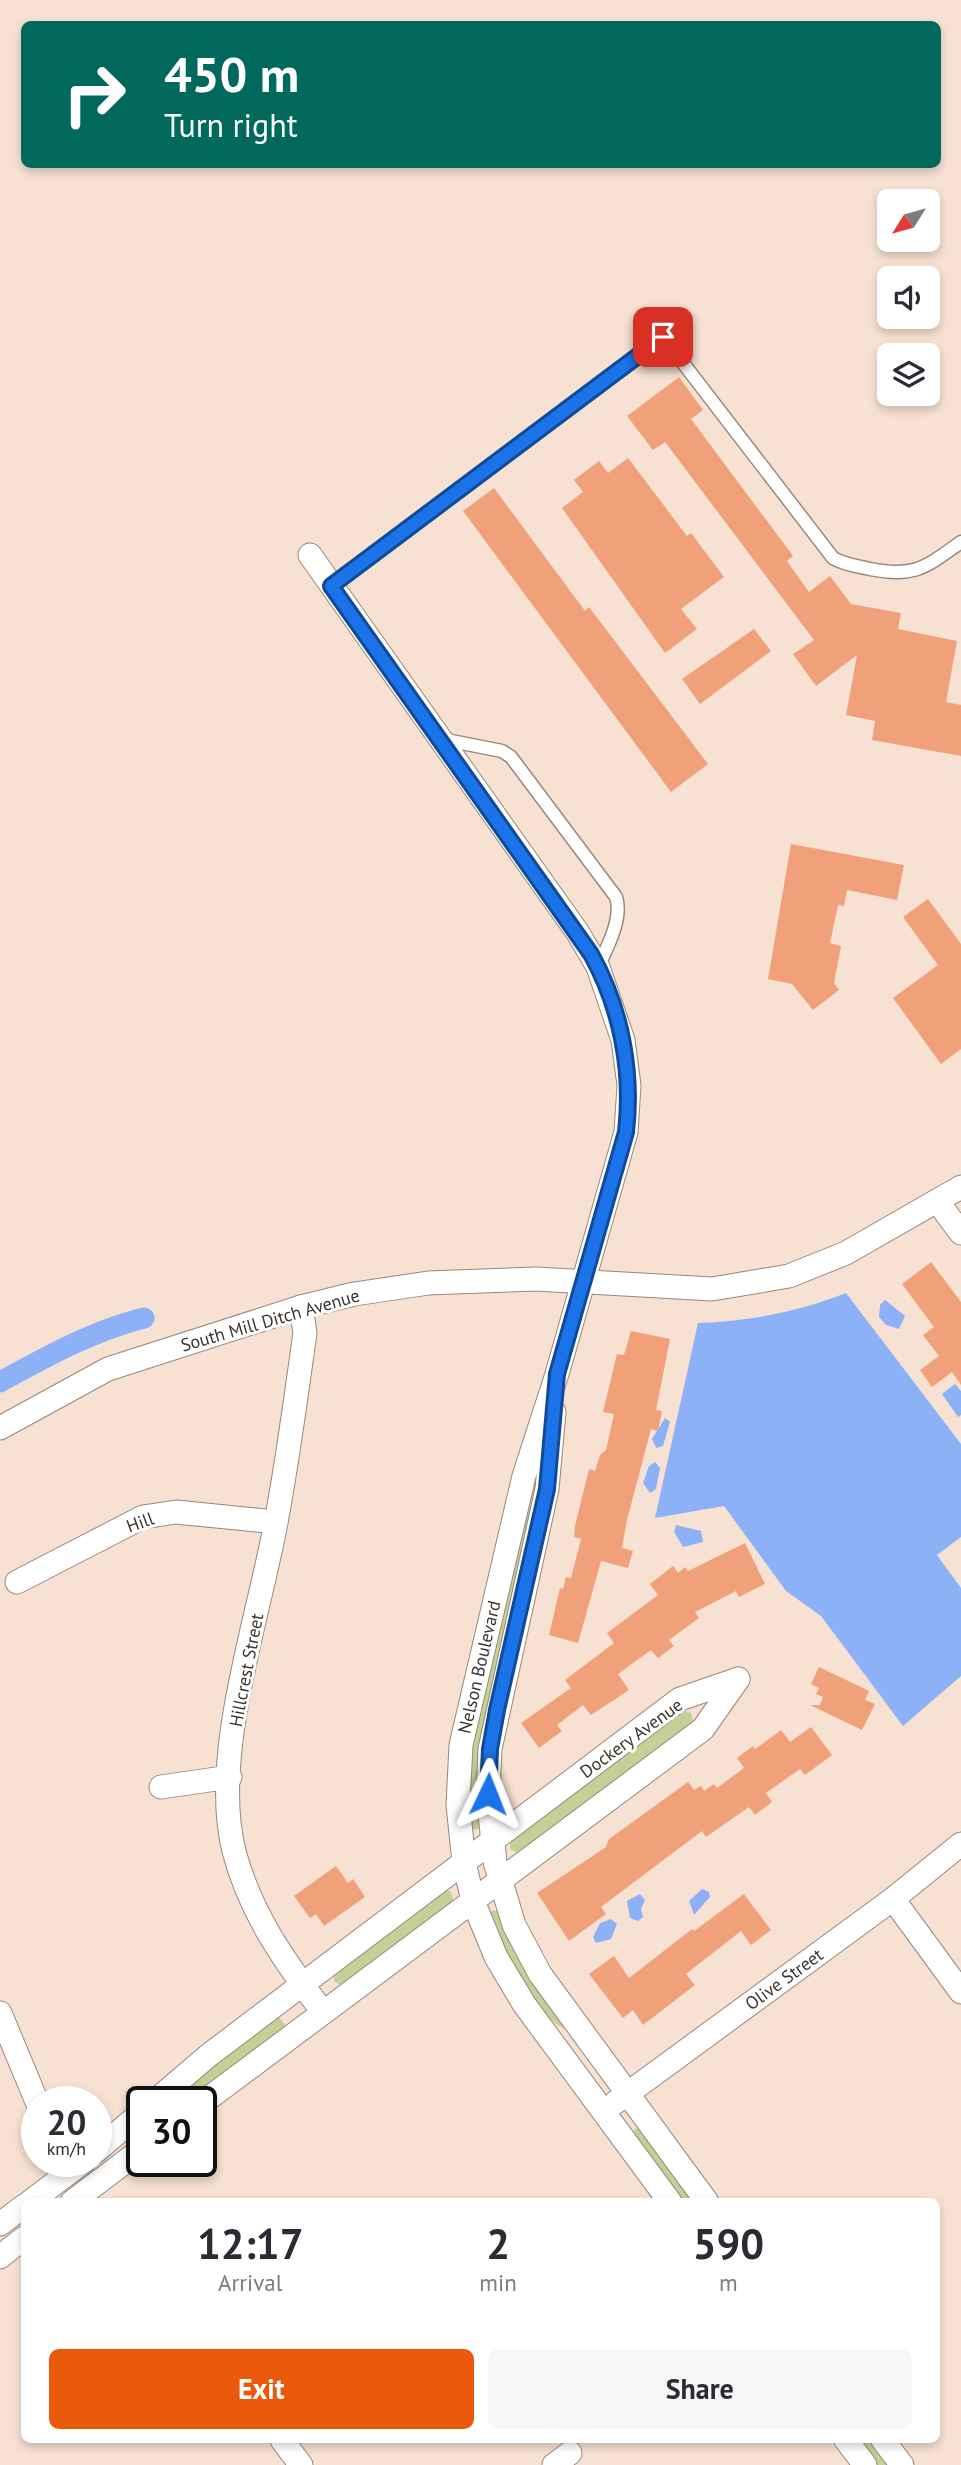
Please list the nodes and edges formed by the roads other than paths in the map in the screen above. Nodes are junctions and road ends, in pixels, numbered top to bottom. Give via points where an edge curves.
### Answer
1 (961, 542) edge
2 (310, 555) dead end
3 (331, 586) junction
4 (441, 739) junction
5 (598, 967) junction
6 (961, 1187) edge
7 (937, 1200) junction
8 (961, 1233) edge
9 (583, 1281) junction
10 (301, 1307) junction
11 (557, 1374) junction
12 (0, 1428) edge
13 (276, 1522) junction
14 (16, 1582) dead end
15 (230, 1777) junction
16 (161, 1787) dead end
17 (491, 1841) junction
18 (961, 1844) edge
19 (464, 1862) junction
20 (499, 1882) junction
21 (893, 1899) junction
22 (473, 1901) junction
23 (302, 1984) junction
24 (961, 1992) edge
25 (323, 2012) junction
26 (0, 2013) edge
27 (30, 2086) edge
28 (174, 2086) edge
29 (217, 2092) edge
30 (628, 2094) junction
31 (604, 2111) junction
32 (126, 2126) edge
33 (112, 2137) edge
34 (126, 2165) edge
35 (61, 2177) edge
36 (88, 2177) edge
37 (99, 2193) edge
38 (35, 2198) edge
39 (667, 2198) edge
40 (704, 2198) edge
41 (21, 2208) edge
42 (0, 2224) edge
43 (21, 2240) edge
44 (0, 2257) edge
45 (284, 2443) edge
46 (848, 2443) edge
47 (885, 2443) edge
48 (301, 2465) edge
49 (865, 2465) edge
50 (902, 2465) edge

1 - 3 lane via 927,566 906,573 842,564 833,558 663,337
2 - 3 street, Nelson Boulevard
3 - 4 street, Nelson Boulevard
4 - 5 street, Nelson Boulevard
4 - 5 lane via 502,751 511,757 616,897 618,909 610,941
5 - 9 street, Nelson Boulevard via 623,1040 629,1108 619,1164
6 - 7 street, South Mill Ditch Avenue
7 - 8 street
7 - 9 street, South Mill Ditch Avenue via 846,1253 789,1276 733,1287 671,1289
9 - 10 street, South Mill Ditch Avenue via 428,1283
9 - 11 street, Nelson Boulevard
10 - 12 street, South Mill Ditch Avenue via 108,1369
10 - 13 street, Hillcrest Street via 305,1333
11 - 17 street, Nelson Boulevard via 547,1489 490,1749
11 - 19 street, Nelson Boulevard via 524,1476 461,1745 458,1805
13 - 14 street, Hill via 187,1512 143,1517
13 - 15 street, Hillcrest Street via 234,1720
15 - 16 street
15 - 23 street, Hillcrest Street via 228,1811 239,1870 262,1924
17 - 19 street, Dockery Avenue
17 - 20 street, Nelson Boulevard
17 - 20 street, Dockery Avenue via 680,1699 738,1679 703,1729
18 - 21 street, Olive Street
19 - 22 street, Nelson Boulevard
19 - 23 street, Dockery Avenue
20 - 22 street, Dockery Avenue
20 - 30 street, Nelson Boulevard via 536,1968
21 - 24 street
21 - 30 street, Olive Street
22 - 25 street, Dockery Avenue
22 - 31 street, Nelson Boulevard via 509,1981
23 - 25 street, Hillcrest Street
23 - 28 street, Dockery Avenue
25 - 29 street, Dockery Avenue
26 - 27 street
30 - 31 street, Olive Street
30 - 40 street, Nelson Boulevard
31 - 39 street, Nelson Boulevard
32 - 33 street
34 - 37 street
35 - 38 street
36 - 37 street
41 - 42 street
43 - 44 street
45 - 48 street
46 - 49 street
47 - 50 street

